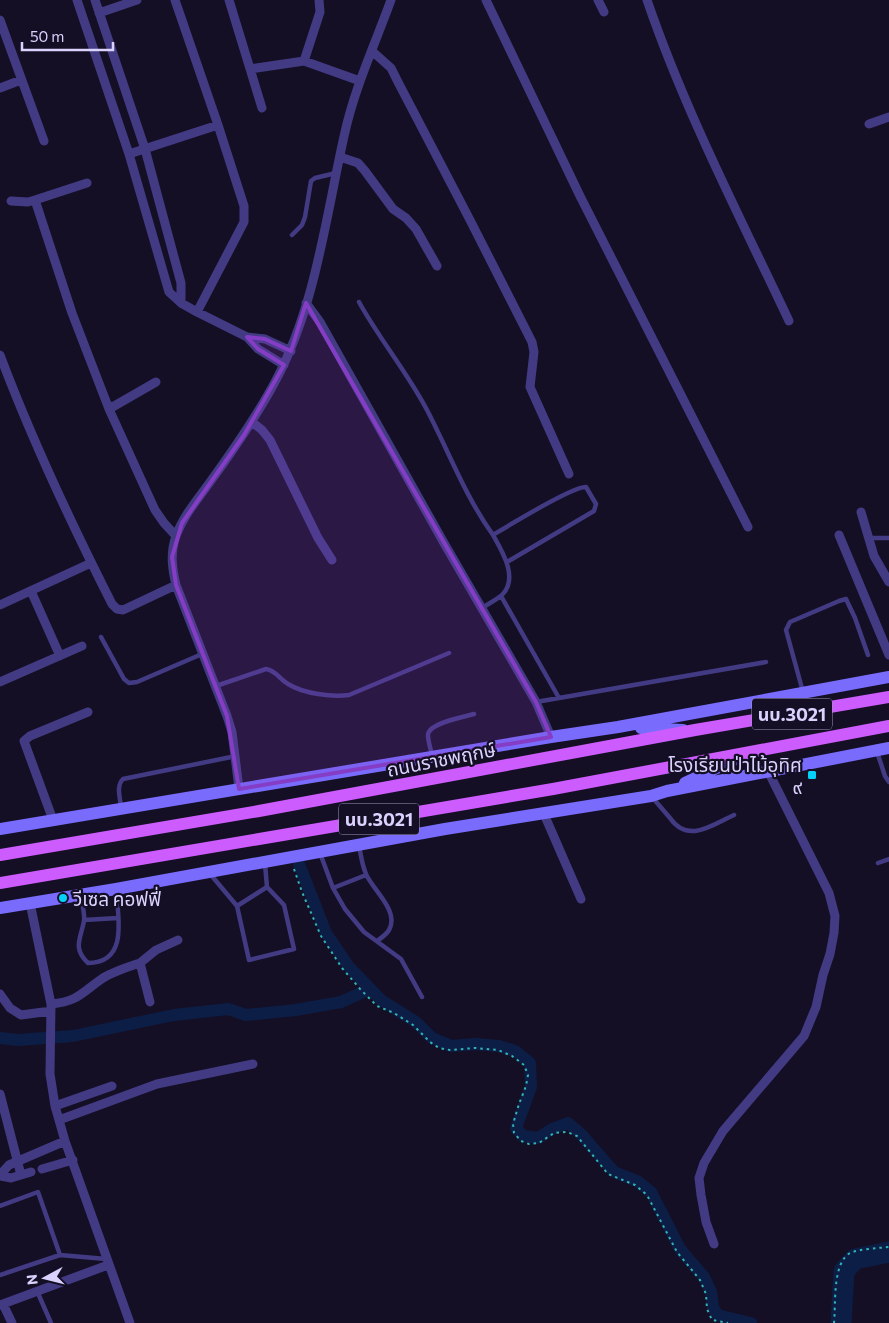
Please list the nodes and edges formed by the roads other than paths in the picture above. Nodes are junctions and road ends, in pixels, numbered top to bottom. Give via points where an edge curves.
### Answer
1 (77, 0) edge
2 (95, 0) edge
3 (137, 0) edge
4 (175, 0) edge
5 (228, 0) edge
6 (319, 0) edge
7 (391, 0) edge
8 (486, 0) edge
9 (598, 0) edge
10 (647, 0) edge
11 (604, 12) dead end
12 (99, 13) junction
13 (0, 20) edge
14 (372, 51) junction
15 (304, 61) junction
16 (250, 69) junction
17 (21, 80) junction
18 (360, 81) junction
19 (0, 88) edge
20 (262, 108) dead end
21 (889, 117) edge
22 (869, 124) dead end
23 (218, 125) junction
24 (44, 141) dead end
25 (144, 150) junction
26 (130, 154) junction
27 (340, 157) junction
28 (337, 172) junction
29 (88, 183) dead end
30 (35, 200) junction
31 (11, 201) dead end
32 (292, 235) dead end
33 (437, 266) dead end
34 (360, 302) dead end
35 (181, 303) junction
36 (306, 304) junction
37 (197, 312) junction
38 (788, 321) dead end
39 (247, 338) junction
40 (291, 351) junction
41 (0, 355) edge
42 (284, 365) junction
43 (156, 382) dead end
44 (108, 409) junction
45 (252, 422) junction
46 (569, 474) dead end
47 (861, 512) dead end
48 (748, 527) dead end
49 (493, 535) junction
50 (838, 535) dead end
51 (176, 536) junction
52 (869, 538) junction
53 (889, 538) edge
54 (332, 560) dead end
55 (507, 562) junction
56 (91, 563) junction
57 (889, 582) edge
58 (176, 585) junction
59 (31, 591) junction
60 (501, 596) junction
61 (0, 605) edge
62 (482, 608) junction
63 (101, 637) dead end
64 (82, 646) dead end
65 (203, 653) junction
66 (449, 653) dead end
67 (868, 655) dead end
68 (889, 655) edge
69 (60, 656) junction
70 (766, 662) dead end
71 (889, 676) edge
72 (0, 682) edge
73 (216, 686) junction
74 (804, 693) junction
75 (889, 697) edge
76 (559, 698) junction
77 (536, 702) junction
78 (88, 712) dead end
79 (474, 714) dead end
80 (889, 726) edge
81 (618, 727) junction
82 (694, 730) junction
83 (551, 737) junction
84 (756, 750) junction
85 (883, 750) edge
86 (236, 756) junction
87 (433, 757) junction
88 (768, 772) junction
89 (889, 782) edge
90 (239, 789) junction
91 (667, 791) junction
92 (651, 796) junction
93 (122, 808) junction
94 (544, 814) junction
95 (734, 815) dead end
96 (53, 820) junction
97 (0, 829) edge
98 (359, 845) junction
99 (320, 852) junction
100 (0, 855) edge
101 (889, 859) edge
102 (264, 863) junction
103 (878, 863) dead end
104 (209, 872) junction
105 (366, 874) junction
106 (0, 883) edge
107 (266, 887) junction
108 (334, 888) junction
109 (116, 889) junction
110 (80, 895) junction
111 (581, 899) dead end
112 (30, 903) junction
113 (236, 906) junction
114 (0, 908) edge
115 (118, 918) junction
116 (84, 920) junction
117 (178, 940) dead end
118 (377, 941) junction
119 (140, 963) junction
120 (0, 994) edge
121 (422, 997) dead end
122 (150, 1002) dead end
123 (51, 1008) junction
124 (253, 1064) dead end
125 (112, 1086) dead end
126 (0, 1094) edge
127 (55, 1106) junction
128 (59, 1120) junction
129 (65, 1141) junction
130 (18, 1160) junction
131 (73, 1160) junction
132 (42, 1169) dead end
133 (31, 1172) dead end
134 (21, 1175) junction
135 (0, 1176) edge
136 (0, 1206) edge
137 (714, 1244) dead end
138 (60, 1255) junction
139 (107, 1262) junction
140 (0, 1275) edge
141 (37, 1292) junction
142 (2, 1305) edge
143 (12, 1323) edge
144 (51, 1323) edge
145 (130, 1323) edge

1 - 26 street
2 - 12 street
3 - 12 street
4 - 23 street
5 - 16 street
6 - 15 street via 320,12
7 - 14 street
8 - 48 street via 580,196
9 - 11 street
10 - 38 street via 697,125
12 - 25 street
13 - 17 street
14 - 18 street
14 - 46 street via 391,68 532,342 530,387
15 - 16 street
15 - 18 street
16 - 20 street
17 - 19 street
17 - 24 street
18 - 27 street
21 - 22 street
23 - 25 street
23 - 37 street via 245,215
25 - 26 street
25 - 35 street via 181,283
26 - 35 street via 169,292
27 - 28 street
27 - 33 street via 358,163 393,210 416,229
28 - 32 lane via 311,181 305,217
28 - 36 street
29 - 30 street
30 - 31 street
30 - 44 street via 69,305
34 - 49 lane via 373,327 409,378 474,508
35 - 37 street
36 - 40 street
36 - 62 street via 320,322
37 - 39 street
39 - 40 street via 265,339
39 - 42 street
40 - 42 street
41 - 56 street via 21,410
42 - 45 street
43 - 44 street
44 - 51 street via 155,510
45 - 51 street
45 - 54 street via 270,440
47 - 52 street
49 - 55 lane
49 - 55 lane via 582,486 589,490 596,504 594,511
50 - 68 street
51 - 58 street via 172,570
52 - 53 lane
52 - 57 street via 874,556
55 - 60 lane via 509,580
56 - 58 street via 117,609 123,610
56 - 59 street
58 - 65 street
59 - 61 street
59 - 69 street
60 - 62 lane
60 - 76 lane
62 - 77 street
63 - 65 lane via 129,683
64 - 69 street
65 - 73 street
66 - 73 lane via 350,695 330,696 295,687 273,670 266,669
67 - 74 lane via 846,600 790,622 786,630
69 - 72 street
70 - 76 lane
71 - 74 main road
73 - 86 street via 232,732
74 - 81 main road
75 - 82 main road, ถนนราชพฤกษ์ / นบ.3021
76 - 77 lane
77 - 83 street
78 - 96 street via 24,741
79 - 87 lane via 430,730
80 - 84 main road, นบ.3021
81 - 82 main road
81 - 83 main road, ถนนราชพฤกษ์
82 - 100 main road, ถนนราชพฤกษ์ / นบ.3021
83 - 87 main road, ถนนราชพฤกษ์
84 - 91 main road
84 - 106 main road, นบ.3021 via 563,788
85 - 88 main road
85 - 89 lane via 885,776
86 - 90 street
86 - 93 lane via 124,779 119,788
87 - 90 main road, ถนนราชพฤกษ์
88 - 91 main road
88 - 137 street via 830,893 835,916 834,933 816,1006 804,1036 723,1131 704,1163 699,1178 700,1194
90 - 93 main road, ถนนราชพฤกษ์
91 - 92 main road, นบ.3021
92 - 94 main road, นบ.3021
92 - 95 lane via 683,831 701,830
93 - 96 main road, ถนนราชพฤกษ์
94 - 98 main road, นบ.3021
94 - 111 street
96 - 97 main road, ถนนราชพฤกษ์
98 - 99 main road, นบ.3021
98 - 105 lane
99 - 102 main road, นบ.3021
99 - 108 lane
101 - 103 lane
102 - 104 main road, นบ.3021
102 - 107 lane
104 - 109 main road, นบ.3021
104 - 113 lane
105 - 108 lane
105 - 118 lane via 390,915 388,932
107 - 113 lane
107 - 113 lane via 284,905 294,949 249,960
108 - 118 lane via 354,922
109 - 110 main road, นบ.3021
109 - 115 lane
110 - 112 main road, นบ.3021
110 - 116 lane
112 - 114 main road, นบ.3021
112 - 123 street
115 - 116 lane
115 - 116 lane via 116,948 94,963 88,963 79,949 78,938
117 - 119 street via 156,950
118 - 121 lane via 401,959
119 - 122 street
119 - 123 street via 117,971 75,999
120 - 123 street via 10,1008 21,1015
123 - 127 street via 49,1059
124 - 128 street via 157,1084
125 - 127 street
126 - 130 street
127 - 128 street
128 - 129 street
129 - 130 street
129 - 131 street
130 - 134 street
130 - 135 street
131 - 132 street
131 - 139 street
133 - 134 street
134 - 135 street via 11,1178
136 - 138 lane via 38,1192
138 - 139 lane
138 - 140 lane
139 - 141 street
139 - 145 street
141 - 142 street
141 - 144 lane
142 - 143 street

